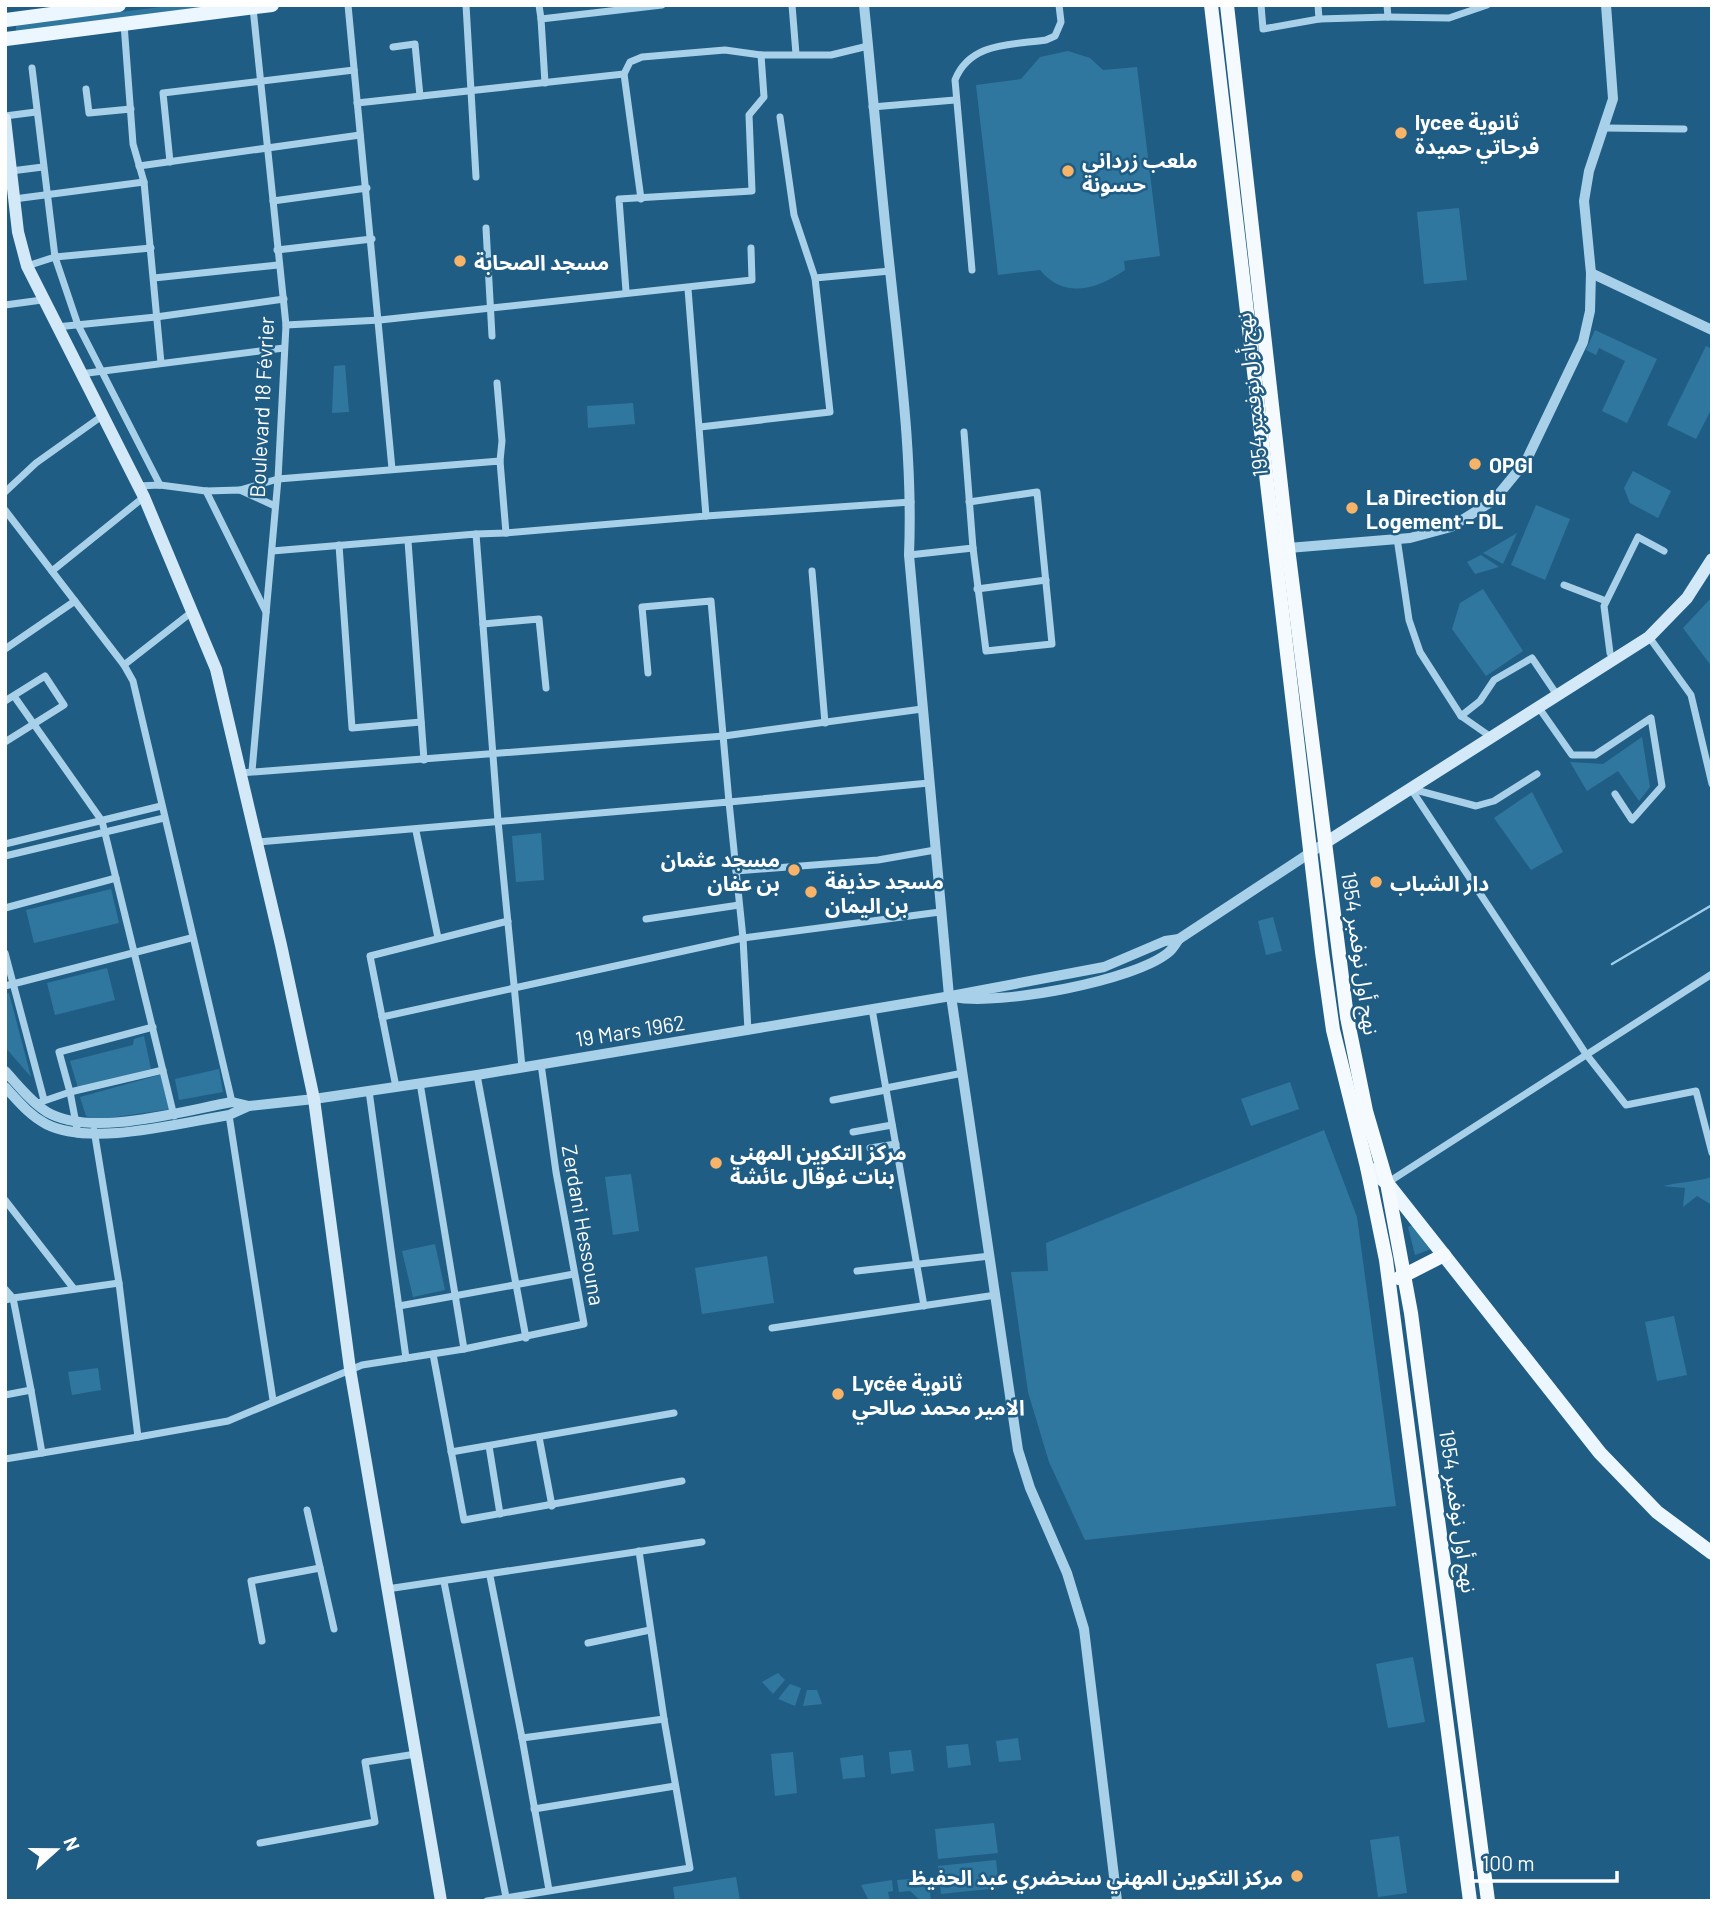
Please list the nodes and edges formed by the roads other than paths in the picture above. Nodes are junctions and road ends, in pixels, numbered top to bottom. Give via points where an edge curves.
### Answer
1 (118, 5) edge
2 (272, 5) edge
3 (348, 5) edge
4 (466, 5) edge
5 (539, 5) edge
6 (662, 5) edge
7 (792, 5) edge
8 (864, 5) edge
9 (1059, 5) edge
10 (1211, 5) edge
11 (1227, 5) edge
12 (1261, 5) edge
13 (1318, 5) edge
14 (1387, 5) edge
15 (1487, 5) edge
16 (1606, 5) edge
17 (252, 6) edge
18 (1388, 17) junction
19 (541, 19) junction
20 (1319, 19) junction
21 (5, 20) edge
22 (124, 23) junction
23 (5, 39) edge
24 (393, 47) dead end
25 (869, 47) junction
26 (796, 54) junction
27 (761, 55) junction
28 (32, 68) dead end
29 (354, 70) junction
30 (624, 74) junction
31 (261, 81) junction
32 (545, 83) junction
33 (86, 89) dead end
34 (472, 89) junction
35 (420, 96) junction
36 (955, 100) junction
37 (357, 103) junction
38 (872, 107) junction
39 (131, 108) junction
40 (36, 113) junction
41 (5, 117) edge
42 (780, 117) dead end
43 (1605, 128) junction
44 (1684, 129) dead end
45 (360, 135) junction
46 (266, 149) junction
47 (170, 162) junction
48 (139, 166) junction
49 (43, 167) junction
50 (11, 171) junction
51 (476, 177) dead end
52 (144, 183) junction
53 (367, 188) junction
54 (47, 195) junction
55 (14, 199) junction
56 (641, 199) junction
57 (272, 201) junction
58 (486, 228) dead end
59 (372, 239) junction
60 (151, 248) junction
61 (751, 248) dead end
62 (277, 250) junction
63 (55, 257) junction
64 (278, 265) junction
65 (27, 266) junction
66 (972, 270) dead end
67 (890, 271) junction
68 (1591, 273) junction
69 (154, 278) junction
70 (815, 278) junction
71 (688, 289) junction
72 (626, 291) junction
73 (284, 299) junction
74 (42, 300) junction
75 (5, 305) edge
76 (491, 308) junction
77 (156, 317) junction
78 (380, 320) junction
79 (78, 325) junction
80 (286, 325) junction
81 (55, 327) junction
82 (1712, 330) edge
83 (492, 336) dead end
84 (284, 348) junction
85 (161, 363) junction
86 (101, 371) junction
87 (80, 374) junction
88 (497, 383) dead end
89 (1274, 410) junction
90 (1259, 412) junction
91 (102, 416) junction
92 (700, 427) junction
93 (964, 432) dead end
94 (500, 461) junction
95 (392, 469) junction
96 (278, 479) junction
97 (160, 485) junction
98 (240, 490) junction
99 (206, 491) junction
100 (5, 492) edge
101 (141, 492) junction
102 (912, 502) junction
103 (969, 502) junction
104 (275, 506) junction
105 (5, 510) edge
106 (706, 516) junction
107 (506, 533) junction
108 (476, 534) junction
109 (1397, 538) junction
110 (408, 541) junction
111 (340, 545) junction
112 (973, 548) junction
113 (1288, 548) junction
114 (272, 551) junction
115 (1664, 551) dead end
116 (909, 555) junction
117 (1712, 559) edge
118 (52, 571) junction
119 (812, 571) dead end
120 (1046, 580) junction
121 (1564, 585) dead end
122 (977, 589) junction
123 (75, 601) junction
124 (1606, 601) junction
125 (193, 611) junction
126 (267, 612) junction
127 (483, 624) junction
128 (1649, 637) junction
129 (5, 649) edge
130 (1610, 653) dead end
131 (1295, 660) junction
132 (124, 664) junction
133 (648, 673) dead end
134 (546, 688) dead end
135 (1556, 695) junction
136 (14, 696) junction
137 (5, 701) edge
138 (1539, 708) junction
139 (922, 709) junction
140 (1461, 716) junction
141 (421, 722) junction
142 (825, 723) junction
143 (33, 725) junction
144 (724, 736) junction
145 (1491, 737) junction
146 (5, 742) edge
147 (492, 756) junction
148 (424, 760) junction
149 (1315, 764) junction
150 (1300, 766) junction
151 (246, 772) junction
152 (1537, 774) dead end
153 (929, 783) junction
154 (1712, 784) edge
155 (1411, 789) junction
156 (1615, 794) dead end
157 (729, 802) junction
158 (161, 806) junction
159 (164, 818) junction
160 (102, 821) junction
161 (498, 821) junction
162 (416, 831) junction
163 (105, 832) junction
164 (258, 842) junction
165 (1325, 843) junction
166 (5, 844) edge
167 (935, 850) junction
168 (1309, 853) junction
169 (5, 856) edge
170 (736, 870) junction
171 (116, 877) junction
172 (739, 905) junction
173 (5, 908) edge
174 (940, 912) junction
175 (646, 919) dead end
176 (508, 921) junction
177 (191, 938) junction
178 (438, 938) junction
179 (743, 938) junction
180 (5, 953) edge
181 (135, 953) junction
182 (1712, 974) edge
183 (14, 984) junction
184 (5, 986) edge
185 (515, 989) junction
186 (950, 996) junction
187 (872, 1009) junction
188 (383, 1017) junction
189 (153, 1027) junction
190 (748, 1031) junction
191 (1586, 1054) junction
192 (541, 1064) junction
193 (522, 1067) junction
194 (163, 1070) junction
195 (5, 1071) edge
196 (963, 1073) junction
197 (477, 1076) junction
198 (420, 1083) junction
199 (5, 1087) edge
200 (396, 1087) junction
201 (886, 1089) junction
202 (369, 1091) junction
203 (70, 1092) junction
204 (314, 1099) junction
205 (833, 1100) dead end
206 (232, 1102) junction
207 (35, 1104) junction
208 (249, 1106) junction
209 (229, 1115) junction
210 (174, 1118) junction
211 (892, 1125) junction
212 (77, 1128) junction
213 (94, 1130) junction
214 (853, 1132) dead end
215 (895, 1144) junction
216 (870, 1148) dead end
217 (1712, 1153) edge
218 (1367, 1167) junction
219 (1387, 1183) junction
220 (5, 1200) edge
221 (990, 1256) junction
222 (1438, 1257) junction
223 (917, 1264) junction
224 (857, 1271) dead end
225 (1404, 1273) junction
226 (574, 1274) junction
227 (119, 1283) junction
228 (516, 1283) junction
229 (5, 1289) edge
230 (74, 1289) junction
231 (1389, 1289) junction
232 (456, 1295) junction
233 (996, 1295) junction
234 (1409, 1296) junction
235 (9, 1299) edge
236 (399, 1306) junction
237 (924, 1306) junction
238 (772, 1328) dead end
239 (526, 1338) junction
240 (464, 1349) junction
241 (433, 1354) junction
242 (406, 1358) junction
243 (350, 1368) junction
244 (31, 1390) junction
245 (5, 1395) edge
246 (273, 1400) junction
247 (674, 1413) dead end
248 (138, 1437) junction
249 (539, 1437) junction
250 (489, 1446) junction
251 (43, 1452) junction
252 (451, 1452) junction
253 (5, 1459) edge
254 (682, 1481) dead end
255 (552, 1506) junction
256 (307, 1510) dead end
257 (500, 1514) junction
258 (702, 1542) dead end
259 (639, 1551) junction
260 (1712, 1553) edge
261 (320, 1568) junction
262 (490, 1576) junction
263 (444, 1582) junction
264 (387, 1589) junction
265 (334, 1629) dead end
266 (650, 1630) junction
267 (262, 1641) dead end
268 (588, 1643) dead end
269 (664, 1719) junction
270 (522, 1738) junction
271 (416, 1754) junction
272 (675, 1786) junction
273 (534, 1809) junction
274 (261, 1843) dead end
275 (549, 1890) junction
276 (506, 1897) junction
277 (441, 1901) edge
278 (487, 1901) edge
279 (1117, 1901) edge
280 (1470, 1901) edge
281 (1488, 1901) edge

1 - 21 main road
2 - 17 main road
3 - 29 street
4 - 34 street
5 - 19 street
6 - 19 street
7 - 26 street
8 - 25 street
9 - 36 street via 1061,22 1055,36 981,50 968,58 955,79
10 - 90 highway, نهج أول نوفمبر 1954
11 - 89 highway, نهج أول نوفمبر 1954
12 - 20 street via 1263,29
13 - 20 street
14 - 18 street
15 - 18 street via 1449,18
16 - 43 street via 1613,87
17 - 22 main road
17 - 31 street, Boulevard 18 Février
18 - 20 street
19 - 32 street
21 - 23 main road via 9,29
22 - 23 main road
22 - 39 street
24 - 35 street via 415,44
25 - 26 street via 831,55
25 - 38 street
26 - 27 street
27 - 30 street via 725,50 642,57 631,62
27 - 56 street via 764,97 749,114 752,191
28 - 40 street
29 - 31 street
29 - 37 street
30 - 32 street
30 - 56 street
31 - 46 street, Boulevard 18 Février
31 - 47 street via 163,93
32 - 34 street
33 - 39 street via 89,113
34 - 35 street
34 - 51 street
35 - 37 street
36 - 38 street
36 - 66 street
37 - 45 street
38 - 67 street
39 - 48 street
40 - 41 street
40 - 49 street
41 - 50 main road
42 - 70 street via 794,215
43 - 44 street
43 - 68 street via 1584,201
45 - 46 street
45 - 53 street
46 - 47 street
46 - 57 street, Boulevard 18 Février
47 - 48 street
48 - 52 street
49 - 50 street
49 - 54 street
50 - 55 main road
52 - 54 street
52 - 60 street
53 - 57 street
53 - 59 street
54 - 55 street
54 - 63 street
55 - 65 main road
56 - 72 street via 620,199
57 - 62 street, Boulevard 18 Février
58 - 76 street
59 - 62 street
59 - 78 street
60 - 63 street
60 - 69 street
61 - 71 street via 752,280
62 - 64 street, Boulevard 18 Février
63 - 65 street
63 - 79 street
64 - 69 street
64 - 73 street, Boulevard 18 Février
65 - 74 main road
67 - 70 street
67 - 102 street
68 - 82 street
68 - 109 street via 1583,342 1516,476 1494,500 1461,523 1427,535
69 - 77 street
70 - 92 street via 830,412
71 - 72 street
71 - 92 street
72 - 76 street
73 - 77 street
73 - 80 street, Boulevard 18 Février
74 - 75 street
74 - 81 main road
76 - 78 street
76 - 83 street
77 - 79 street
77 - 85 street
78 - 80 street
78 - 95 street
79 - 81 street
79 - 86 street
80 - 84 street, Boulevard 18 Février
81 - 87 main road
84 - 85 street
84 - 96 street, Boulevard 18 Février
85 - 86 street
86 - 87 street
86 - 97 street
87 - 91 main road
88 - 94 street
89 - 90 highway
89 - 113 highway, نهج أول نوفمبر 1954
90 - 131 highway, نهج أول نوفمبر 1954
91 - 100 street via 36,463
91 - 101 main road
92 - 106 street
93 - 103 street
94 - 95 street
94 - 107 street
95 - 96 street
96 - 98 street
96 - 104 street, Boulevard 18 Février
97 - 99 street
97 - 101 street
98 - 99 street
98 - 104 street
99 - 126 street
101 - 118 street
101 - 125 main road
102 - 106 street
102 - 116 street
103 - 112 street
103 - 120 street via 1037,492
104 - 114 street, Boulevard 18 Février
105 - 118 street
106 - 107 street
107 - 108 street
108 - 110 street
108 - 127 street
109 - 113 street
109 - 140 street via 1414,638
110 - 111 street
110 - 141 street
111 - 114 street
111 - 141 street via 352,728
112 - 116 street
112 - 122 street
113 - 131 highway, نهج أول نوفمبر 1954
114 - 126 street, Boulevard 18 Février
115 - 124 street via 1638,537
116 - 139 street
117 - 128 main road via 1687,598
118 - 123 street
119 - 142 street
120 - 122 street
120 - 122 street via 1052,644 986,651
121 - 124 street
123 - 129 street
123 - 132 street
124 - 130 street
125 - 132 street
125 - 151 main road via 216,668
126 - 151 street, Boulevard 18 Février
127 - 134 street via 539,619
127 - 147 street
128 - 135 main road
128 - 154 street via 1691,695
131 - 149 highway, نهج أول نوفمبر 1954
131 - 150 highway, نهج أول نوفمبر 1954
132 - 158 street via 135,691
133 - 144 street via 642,607 711,601
135 - 138 main road
135 - 140 street via 1532,658 1494,680 1480,701
136 - 137 street
136 - 143 street
136 - 143 street via 45,676 52,685 64,705
138 - 145 main road
138 - 156 street via 1572,755 1595,755 1651,718 1662,786 1632,820
139 - 142 street
139 - 153 street
140 - 145 street
141 - 148 street
142 - 144 street
143 - 146 street
143 - 160 street
144 - 147 street
144 - 157 street
145 - 155 main road
147 - 148 street
147 - 161 street
148 - 151 street
149 - 150 highway
149 - 165 highway, نهج أول نوفمبر 1954
150 - 168 highway, نهج أول نوفمبر 1954
151 - 164 main road
152 - 155 street via 1494,801 1476,806
153 - 157 street
153 - 167 street
155 - 165 main road
155 - 191 street
157 - 161 street
157 - 170 street
158 - 159 street
158 - 160 street
159 - 163 street
159 - 177 street
160 - 163 street
160 - 166 street
161 - 162 street
161 - 176 street
162 - 164 street
162 - 178 street
163 - 169 street
163 - 171 street
164 - 204 main road
165 - 168 street, 19 Mars 1962
165 - 219 highway, نهج أول نوفمبر 1954 via 1347,1017 1366,1111
167 - 170 street via 878,860
167 - 174 street
168 - 186 street, 19 Mars 1962 via 1179,939 1104,967
168 - 218 highway, نهج أول نوفمبر 1954 via 1333,1030
170 - 172 street
171 - 173 street
171 - 181 street
172 - 175 street
172 - 179 street
174 - 179 street
174 - 186 street
176 - 178 street
176 - 185 street
177 - 181 street
177 - 206 street
178 - 188 street via 370,956
179 - 185 street
179 - 190 street
180 - 183 street
181 - 183 street
181 - 189 street
182 - 191 street
183 - 184 street
183 - 207 street
185 - 188 street
185 - 193 street
186 - 187 street, 19 Mars 1962
186 - 196 street
187 - 190 street, 19 Mars 1962
187 - 201 street
188 - 200 street
189 - 194 street
189 - 203 street via 59,1052
190 - 192 street, 19 Mars 1962
191 - 217 street via 1626,1105 1696,1091
191 - 219 street
192 - 193 street, 19 Mars 1962
192 - 226 street, Zerdani Hessouna
193 - 197 street, 19 Mars 1962
194 - 203 street
194 - 210 street
195 - 207 street
196 - 201 street
196 - 221 street
197 - 198 street, 19 Mars 1962
197 - 228 street
198 - 200 street, 19 Mars 1962
198 - 232 street
199 - 207 street
200 - 202 street, 19 Mars 1962
201 - 205 street
201 - 211 street
202 - 204 street, 19 Mars 1962
202 - 236 street
203 - 207 street
203 - 212 street
204 - 208 street, 19 Mars 1962
204 - 243 main road
206 - 208 street
206 - 210 street
207 - 212 street via 55,1128
208 - 209 street
209 - 210 street
209 - 246 street
210 - 213 street
211 - 214 street
211 - 215 street
212 - 213 street
213 - 227 street
215 - 216 street
215 - 223 street
218 - 219 main road
218 - 231 highway, نهج أول نوفمبر 1954
219 - 222 main road
219 - 225 highway, نهج أول نوفمبر 1954
220 - 230 street
221 - 223 street
221 - 233 street
222 - 225 highway
222 - 234 highway
222 - 260 main road via 1600,1452 1657,1512
223 - 224 street
223 - 237 street
225 - 231 highway
225 - 234 highway, نهج أول نوفمبر 1954
226 - 228 street
226 - 239 street, Zerdani Hessouna via 584,1324
227 - 230 street
227 - 248 street
228 - 232 street
228 - 239 street
229 - 235 street
230 - 235 street
231 - 280 highway, نهج أول نوفمبر 1954
232 - 236 street
232 - 240 street
233 - 237 street
233 - 279 street via 1021,1463 1067,1573 1084,1629
234 - 281 highway, نهج أول نوفمبر 1954
235 - 244 street
236 - 242 street
237 - 238 street
239 - 240 street, Zerdani Hessouna
240 - 241 street, Zerdani Hessouna
241 - 242 street, Zerdani Hessouna
241 - 252 street
242 - 243 street, Zerdani Hessouna
243 - 246 street, Zerdani Hessouna
243 - 264 main road
244 - 245 street
244 - 251 street
246 - 248 street, Zerdani Hessouna via 228,1421
247 - 249 street
248 - 251 street, Zerdani Hessouna
249 - 250 street
249 - 255 street
250 - 252 street
250 - 257 street
251 - 253 street, Zerdani Hessouna
252 - 257 street via 464,1520
254 - 255 street
255 - 257 street
256 - 261 street
258 - 259 street
259 - 262 street
259 - 266 street
261 - 265 street
261 - 267 street via 251,1581
262 - 263 street
262 - 270 street
263 - 264 street
263 - 276 street
264 - 271 main road
266 - 268 street
266 - 269 street
269 - 270 street
269 - 272 street
270 - 273 street
271 - 274 street via 365,1762 375,1822
271 - 277 main road
272 - 273 street
272 - 275 street via 690,1868
273 - 275 street
275 - 276 street
276 - 278 street

